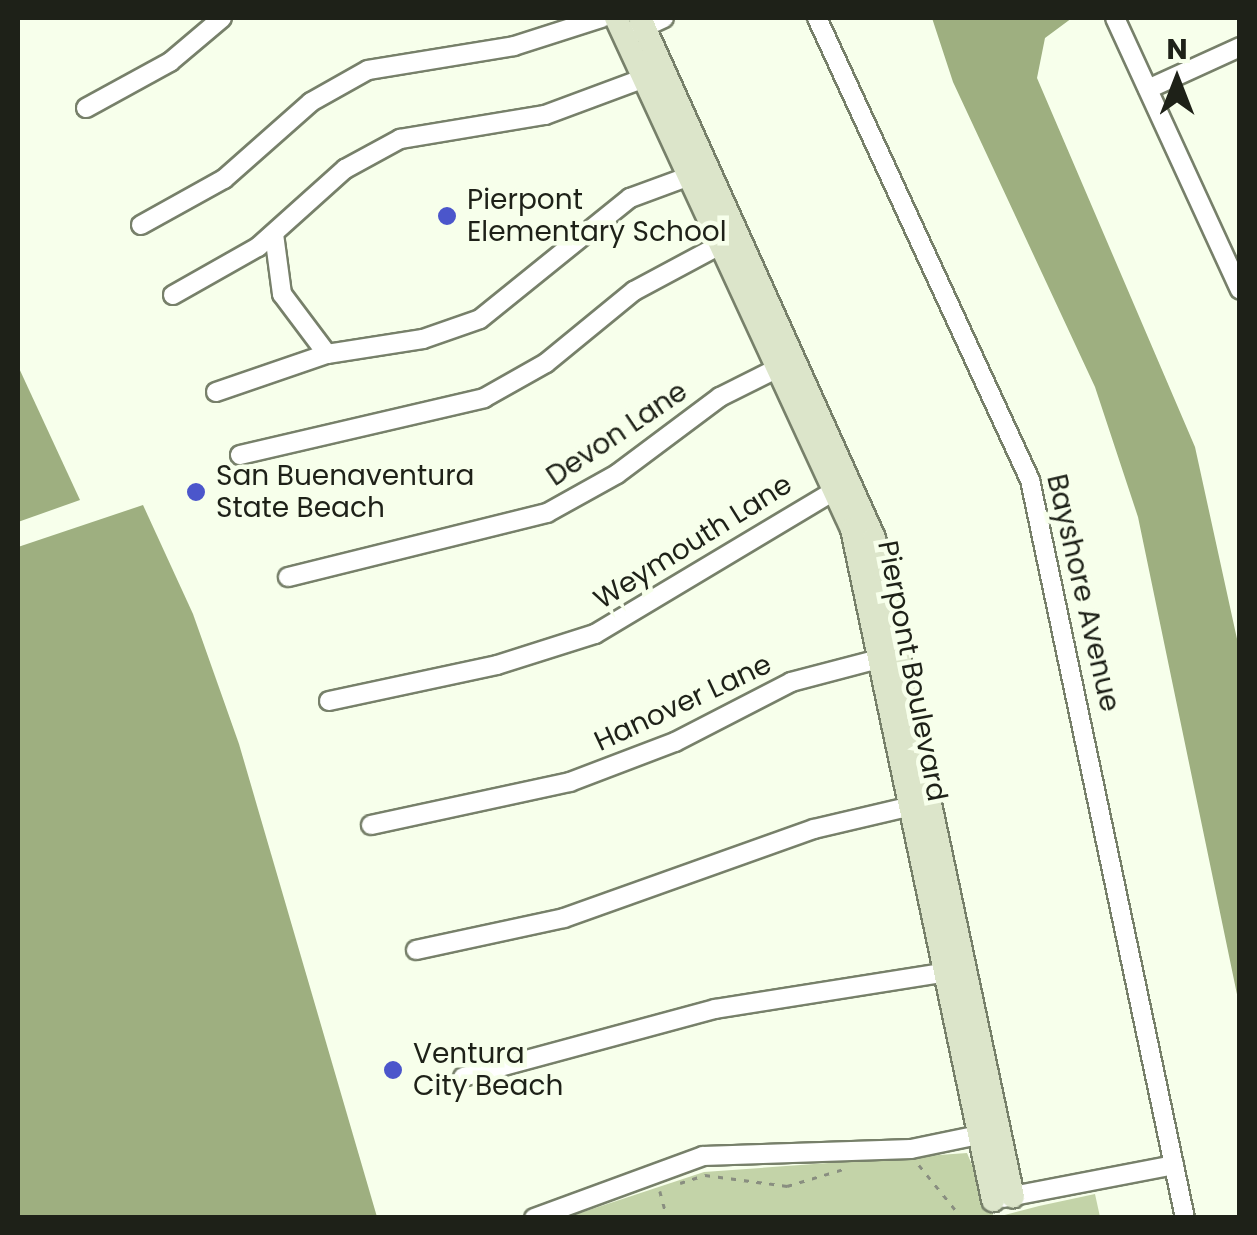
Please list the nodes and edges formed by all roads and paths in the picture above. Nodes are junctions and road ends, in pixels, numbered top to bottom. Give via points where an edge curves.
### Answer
1 (222, 18) edge
2 (602, 18) edge
3 (818, 18) edge
4 (1115, 18) edge
5 (638, 23) edge
6 (1240, 46) edge
7 (654, 74) junction
8 (1148, 90) junction
9 (86, 108) dead end
10 (698, 173) junction
11 (141, 225) dead end
12 (274, 234) junction
13 (728, 240) junction
14 (1240, 290) edge
15 (173, 295) dead end
16 (327, 354) junction
17 (787, 364) junction
18 (216, 392) dead end
19 (240, 455) dead end
20 (843, 486) junction
21 (288, 578) dead end
22 (891, 656) junction
23 (329, 700) dead end
24 (920, 804) junction
25 (371, 825) dead end
26 (416, 950) dead end
27 (954, 971) junction
28 (464, 1077) dead end
29 (988, 1133) junction
30 (900, 1165) dead end
31 (1174, 1165) junction
32 (863, 1167) dead end
33 (1003, 1198) joint
34 (534, 1218) edge
35 (667, 1218) edge
36 (962, 1218) edge
37 (1185, 1218) edge

1 - 9 street via 170,62
2 - 11 street via 514,46 368,70 311,102 224,179
3 - 31 street, Bayshore Avenue via 1030,480
4 - 8 street
5 - 7 street, Pierpont Boulevard
6 - 8 street
7 - 10 street, Pierpont Boulevard
7 - 12 street via 546,114 400,139 345,169
8 - 14 street
10 - 13 street, Pierpont Boulevard
10 - 16 street via 617,207 480,319 422,338
12 - 15 street
12 - 16 street via 282,294
13 - 17 street, Pierpont Boulevard
13 - 19 street via 634,291 546,364 484,398
16 - 18 street
17 - 20 street, Pierpont Boulevard
17 - 21 street, Devon Lane via 547,513
20 - 22 street, Pierpont Boulevard via 874,538
20 - 23 street, Weymouth Lane via 595,634 497,665
22 - 24 street, Pierpont Boulevard
22 - 25 street, Hanover Lane via 792,682 676,742 570,782
24 - 26 street via 814,830 564,918
24 - 27 street, Pierpont Boulevard
27 - 28 street via 716,1009
27 - 29 street, Pierpont Boulevard
29 - 33 street, Pierpont Boulevard
29 - 34 street via 911,1149 703,1156
30 - 36 path via 918,1164
31 - 33 street
31 - 37 street, Bayshore Avenue
32 - 35 path via 787,1186 705,1174 660,1189

